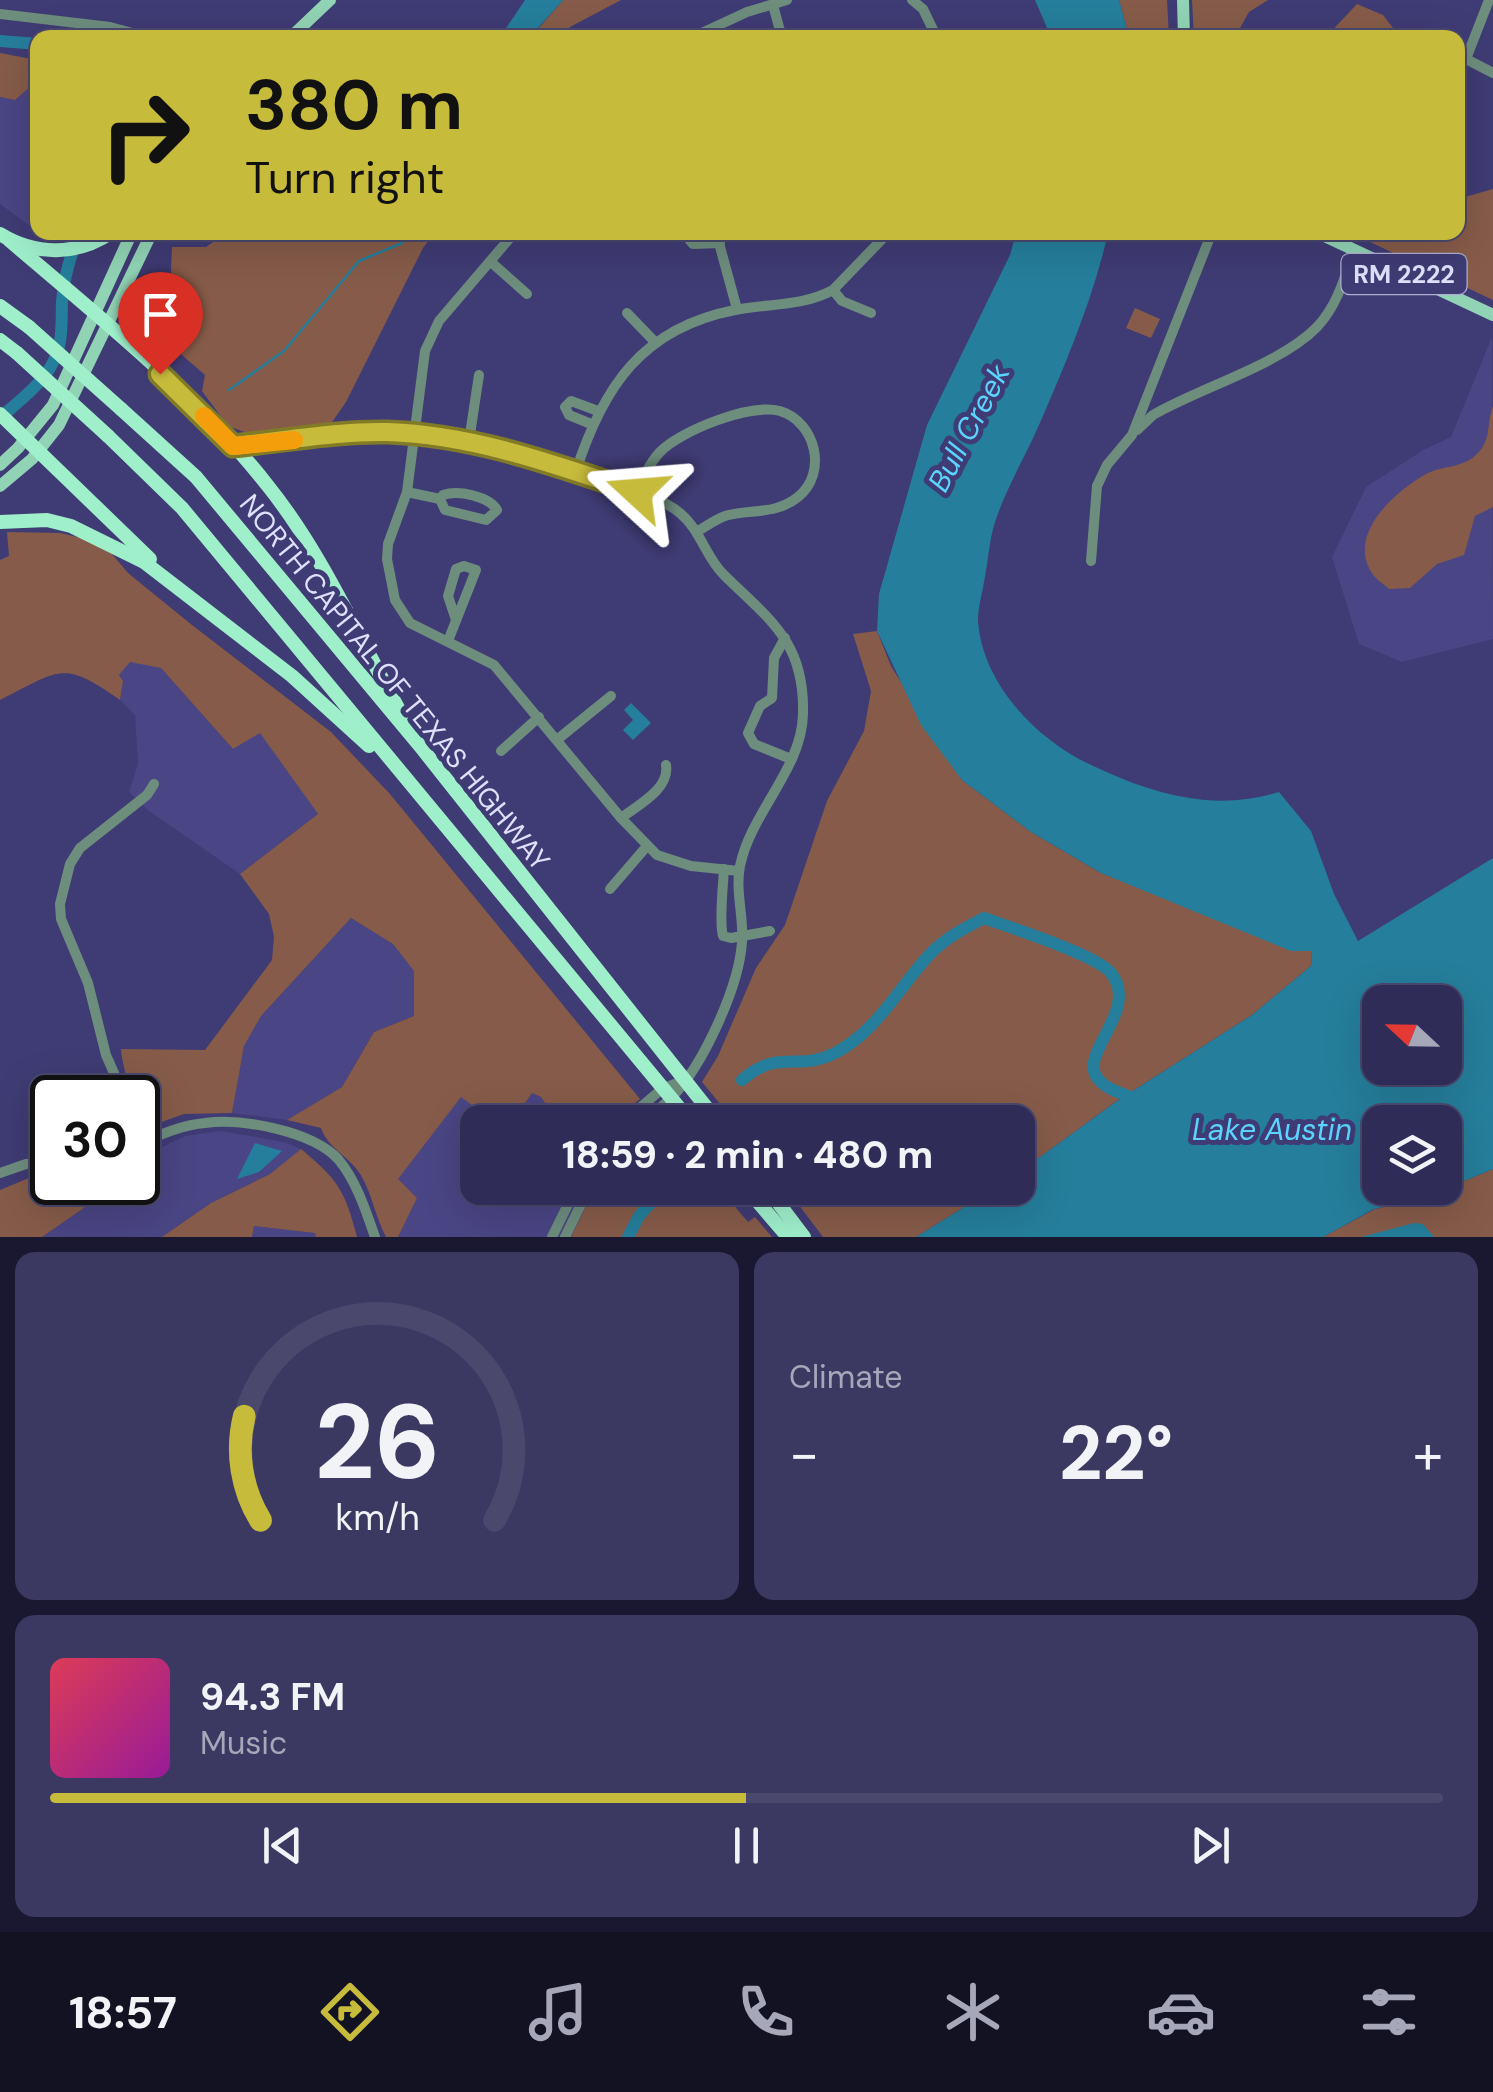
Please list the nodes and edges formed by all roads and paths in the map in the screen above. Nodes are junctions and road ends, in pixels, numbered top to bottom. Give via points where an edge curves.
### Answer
1 (330, 0) edge
2 (787, 0) edge
3 (912, 0) edge
4 (1182, 0) edge
5 (1490, 3) edge
6 (773, 5) junction
7 (0, 14) edge
8 (124, 30) edge
9 (298, 30) edge
10 (707, 30) edge
11 (780, 30) edge
12 (933, 30) edge
13 (1184, 30) edge
14 (1493, 72) edge
15 (4, 237) edge
16 (100, 240) edge
17 (127, 240) edge
18 (149, 240) edge
19 (509, 240) edge
20 (719, 240) edge
21 (881, 240) edge
22 (1209, 240) edge
23 (1333, 240) edge
24 (1354, 250) junction
25 (492, 264) junction
26 (833, 290) junction
27 (527, 294) dead end
28 (0, 306) edge
29 (89, 308) junction
30 (737, 309) junction
31 (627, 313) dead end
32 (871, 313) dead end
33 (1493, 316) edge
34 (108, 325) junction
35 (0, 340) edge
36 (654, 341) junction
37 (479, 375) dead end
38 (598, 411) junction
39 (0, 414) edge
40 (591, 424) junction
41 (413, 434) junction
42 (1132, 435) junction
43 (25, 437) junction
44 (469, 441) junction
45 (233, 446) junction
46 (40, 451) junction
47 (0, 465) edge
48 (576, 472) junction
49 (0, 486) edge
50 (406, 492) junction
51 (637, 492) junction
52 (440, 499) junction
53 (0, 522) edge
54 (698, 532) junction
55 (1091, 561) dead end
56 (186, 595) junction
57 (456, 620) junction
58 (785, 638) junction
59 (448, 641) junction
60 (612, 696) dead end
61 (539, 718) junction
62 (558, 739) junction
63 (420, 746) junction
64 (501, 751) dead end
65 (791, 759) junction
66 (666, 765) dead end
67 (402, 776) junction
68 (154, 784) dead end
69 (621, 818) junction
70 (647, 846) junction
71 (724, 870) junction
72 (739, 871) junction
73 (610, 888) dead end
74 (770, 931) dead end
75 (743, 935) junction
76 (115, 1075) edge
77 (686, 1080) junction
78 (666, 1094) junction
79 (649, 1105) edge
80 (657, 1105) edge
81 (676, 1105) edge
82 (705, 1105) edge
83 (160, 1135) edge
84 (30, 1164) edge
85 (0, 1172) edge
86 (568, 1205) edge
87 (581, 1205) edge
88 (761, 1205) edge
89 (780, 1205) edge
90 (376, 1237) edge
91 (552, 1237) edge
92 (565, 1237) edge
93 (788, 1237) edge
94 (804, 1237) edge

1 - 9 main road
2 - 6 street
3 - 12 street
4 - 13 main road
5 - 14 street via 1466,60
6 - 10 street
6 - 11 street
7 - 8 street
15 - 16 highway via 50,251
15 - 29 highway
17 - 29 main road
18 - 34 main road
19 - 25 street
20 - 30 street
21 - 26 street
22 - 42 street
23 - 24 main road, RM 2222
24 - 33 main road, RM 2222
24 - 42 street via 1330,309 1308,334 1153,414
25 - 27 street
25 - 41 street via 431,334
26 - 30 street via 782,306
26 - 32 street
28 - 63 highway, NORTH CAPITAL OF TEXAS HIGHWAY, bridge via 196,477
29 - 34 highway
29 - 43 main road via 53,405
30 - 36 street via 679,326
31 - 36 street
34 - 45 highway
34 - 46 main road
35 - 67 highway, NORTH CAPITAL OF TEXAS HIGHWAY, bridge via 182,508
36 - 38 street
37 - 44 street
38 - 40 street
38 - 40 street via 567,402 569,415
39 - 43 highway
40 - 48 street
41 - 44 street
41 - 45 street
41 - 50 street
42 - 55 street via 1097,486
43 - 46 highway
43 - 47 main road
44 - 48 street
45 - 63 highway via 326,572
46 - 49 main road
46 - 56 highway
48 - 51 street
50 - 52 street
50 - 59 street via 388,544 390,587 402,615
51 - 54 street via 668,504
51 - 54 street via 661,450 694,430 762,410 778,410 804,426 815,466 800,496 771,510 723,516
52 - 52 street via 445,510 486,520 496,510 489,500 452,492
53 - 56 highway via 47,520 84,530 144,562
54 - 58 street via 720,571
56 - 67 highway via 292,676
57 - 57 street via 448,596 456,569 472,568
57 - 59 street
58 - 65 street via 798,666 804,716
58 - 65 street via 774,658 772,698 760,706 748,734 754,744
59 - 61 street via 494,665
60 - 62 street
61 - 62 street
61 - 64 street
62 - 69 street
63 - 77 highway, NORTH CAPITAL OF TEXAS HIGHWAY
65 - 72 street via 756,822
66 - 69 street via 662,786
67 - 78 highway, NORTH CAPITAL OF TEXAS HIGHWAY
68 - 76 street via 80,848 60,904
69 - 70 street
70 - 71 street via 676,863
70 - 73 street
71 - 72 street
71 - 75 street via 723,936
72 - 75 street
74 - 75 street
75 - 77 street via 738,971
77 - 78 street
77 - 82 highway, NORTH CAPITAL OF TEXAS HIGHWAY
78 - 79 street
78 - 80 street
78 - 81 highway, NORTH CAPITAL OF TEXAS HIGHWAY
83 - 90 street via 225,1122 307,1138 340,1162
84 - 85 street
86 - 91 street
87 - 92 street
88 - 93 highway
89 - 94 highway

